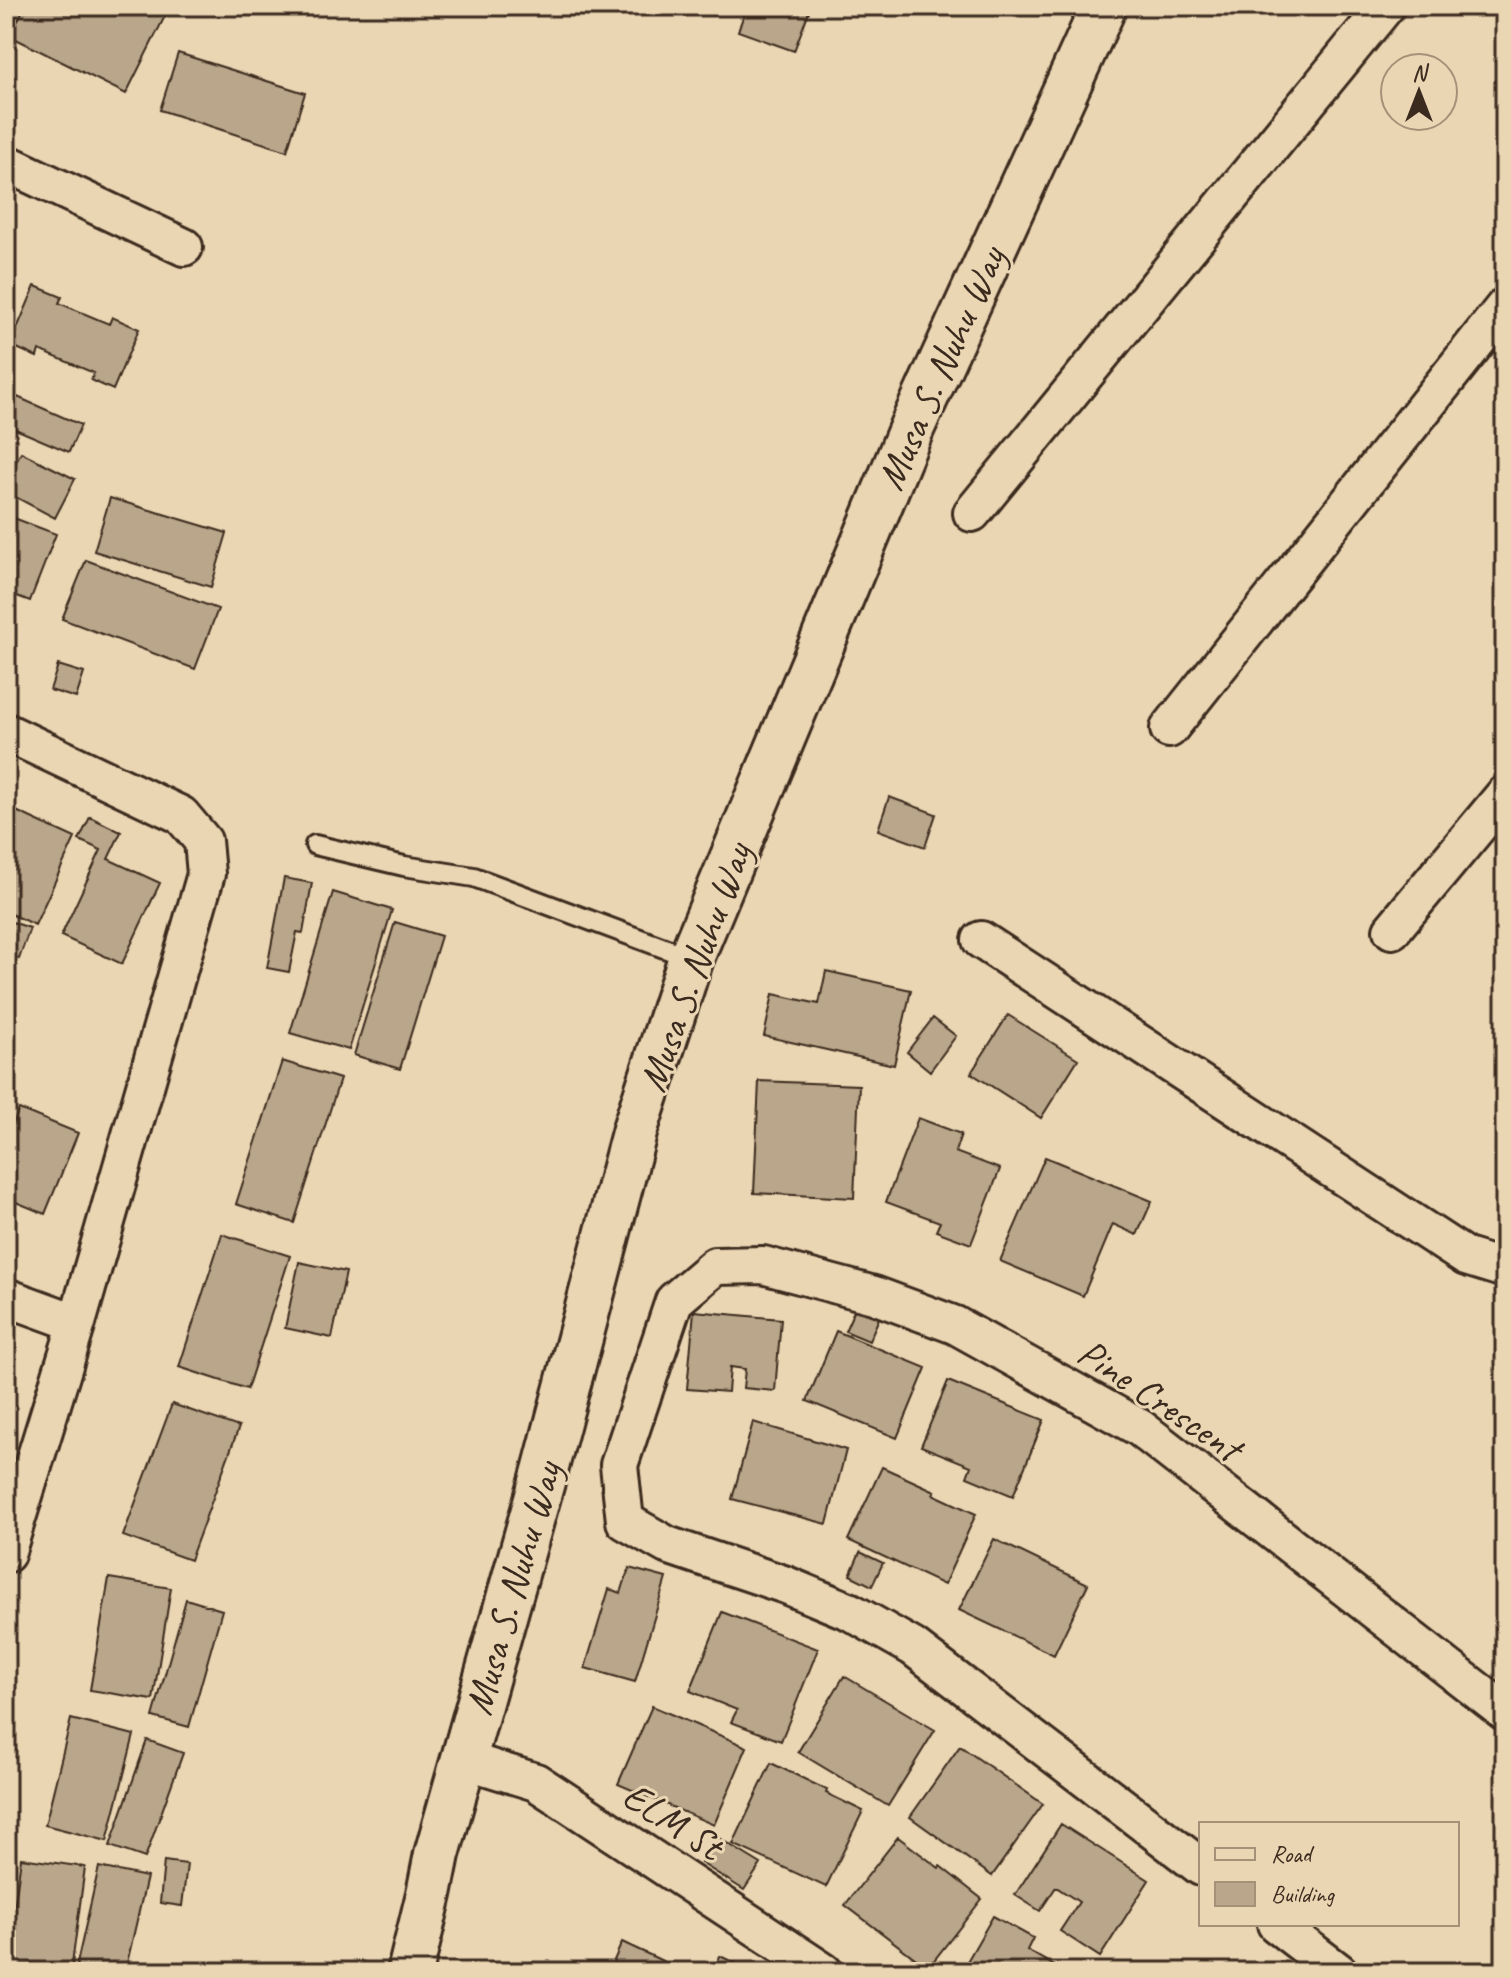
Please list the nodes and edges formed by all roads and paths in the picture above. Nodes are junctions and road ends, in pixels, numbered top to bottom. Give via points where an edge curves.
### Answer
1 (1104, 6) edge
2 (1361, 6) edge
3 (1386, 6) edge
4 (1326, 80) junction
5 (6, 163) edge
6 (184, 247) dead end
7 (1505, 306) edge
8 (972, 513) dead end
9 (1169, 729) dead end
10 (6, 732) edge
11 (1505, 794) edge
12 (315, 845) dead end
13 (1392, 930) dead end
14 (981, 940) dead end
15 (691, 958) junction
16 (1505, 1269) edge
17 (6, 1297) edge
18 (77, 1323) junction
19 (6, 1554) edge
20 (1505, 1712) edge
21 (465, 1760) junction
22 (1199, 1865) edge
23 (1279, 1926) edge
24 (410, 1972) edge
25 (824, 1972) edge
26 (1339, 1972) edge

1 - 15 street, Musa S. Nuhu Way via 912,427
2 - 4 street
3 - 4 street
4 - 8 street
5 - 6 street
7 - 9 street
10 - 18 street via 181,815 203,841 206,874
11 - 13 street
12 - 15 lane via 474,877
14 - 16 street via 1466,1257
15 - 21 street, Musa S. Nuhu Way via 635,1129
17 - 18 street
18 - 19 street
20 - 22 street, Pine Crescent via 1140,1428 955,1325 874,1295 763,1265 715,1266 674,1301 619,1465 625,1521 667,1545 851,1612 913,1647
21 - 24 street, Musa S. Nuhu Way
21 - 25 street, ELM St via 536,1782
23 - 26 street

